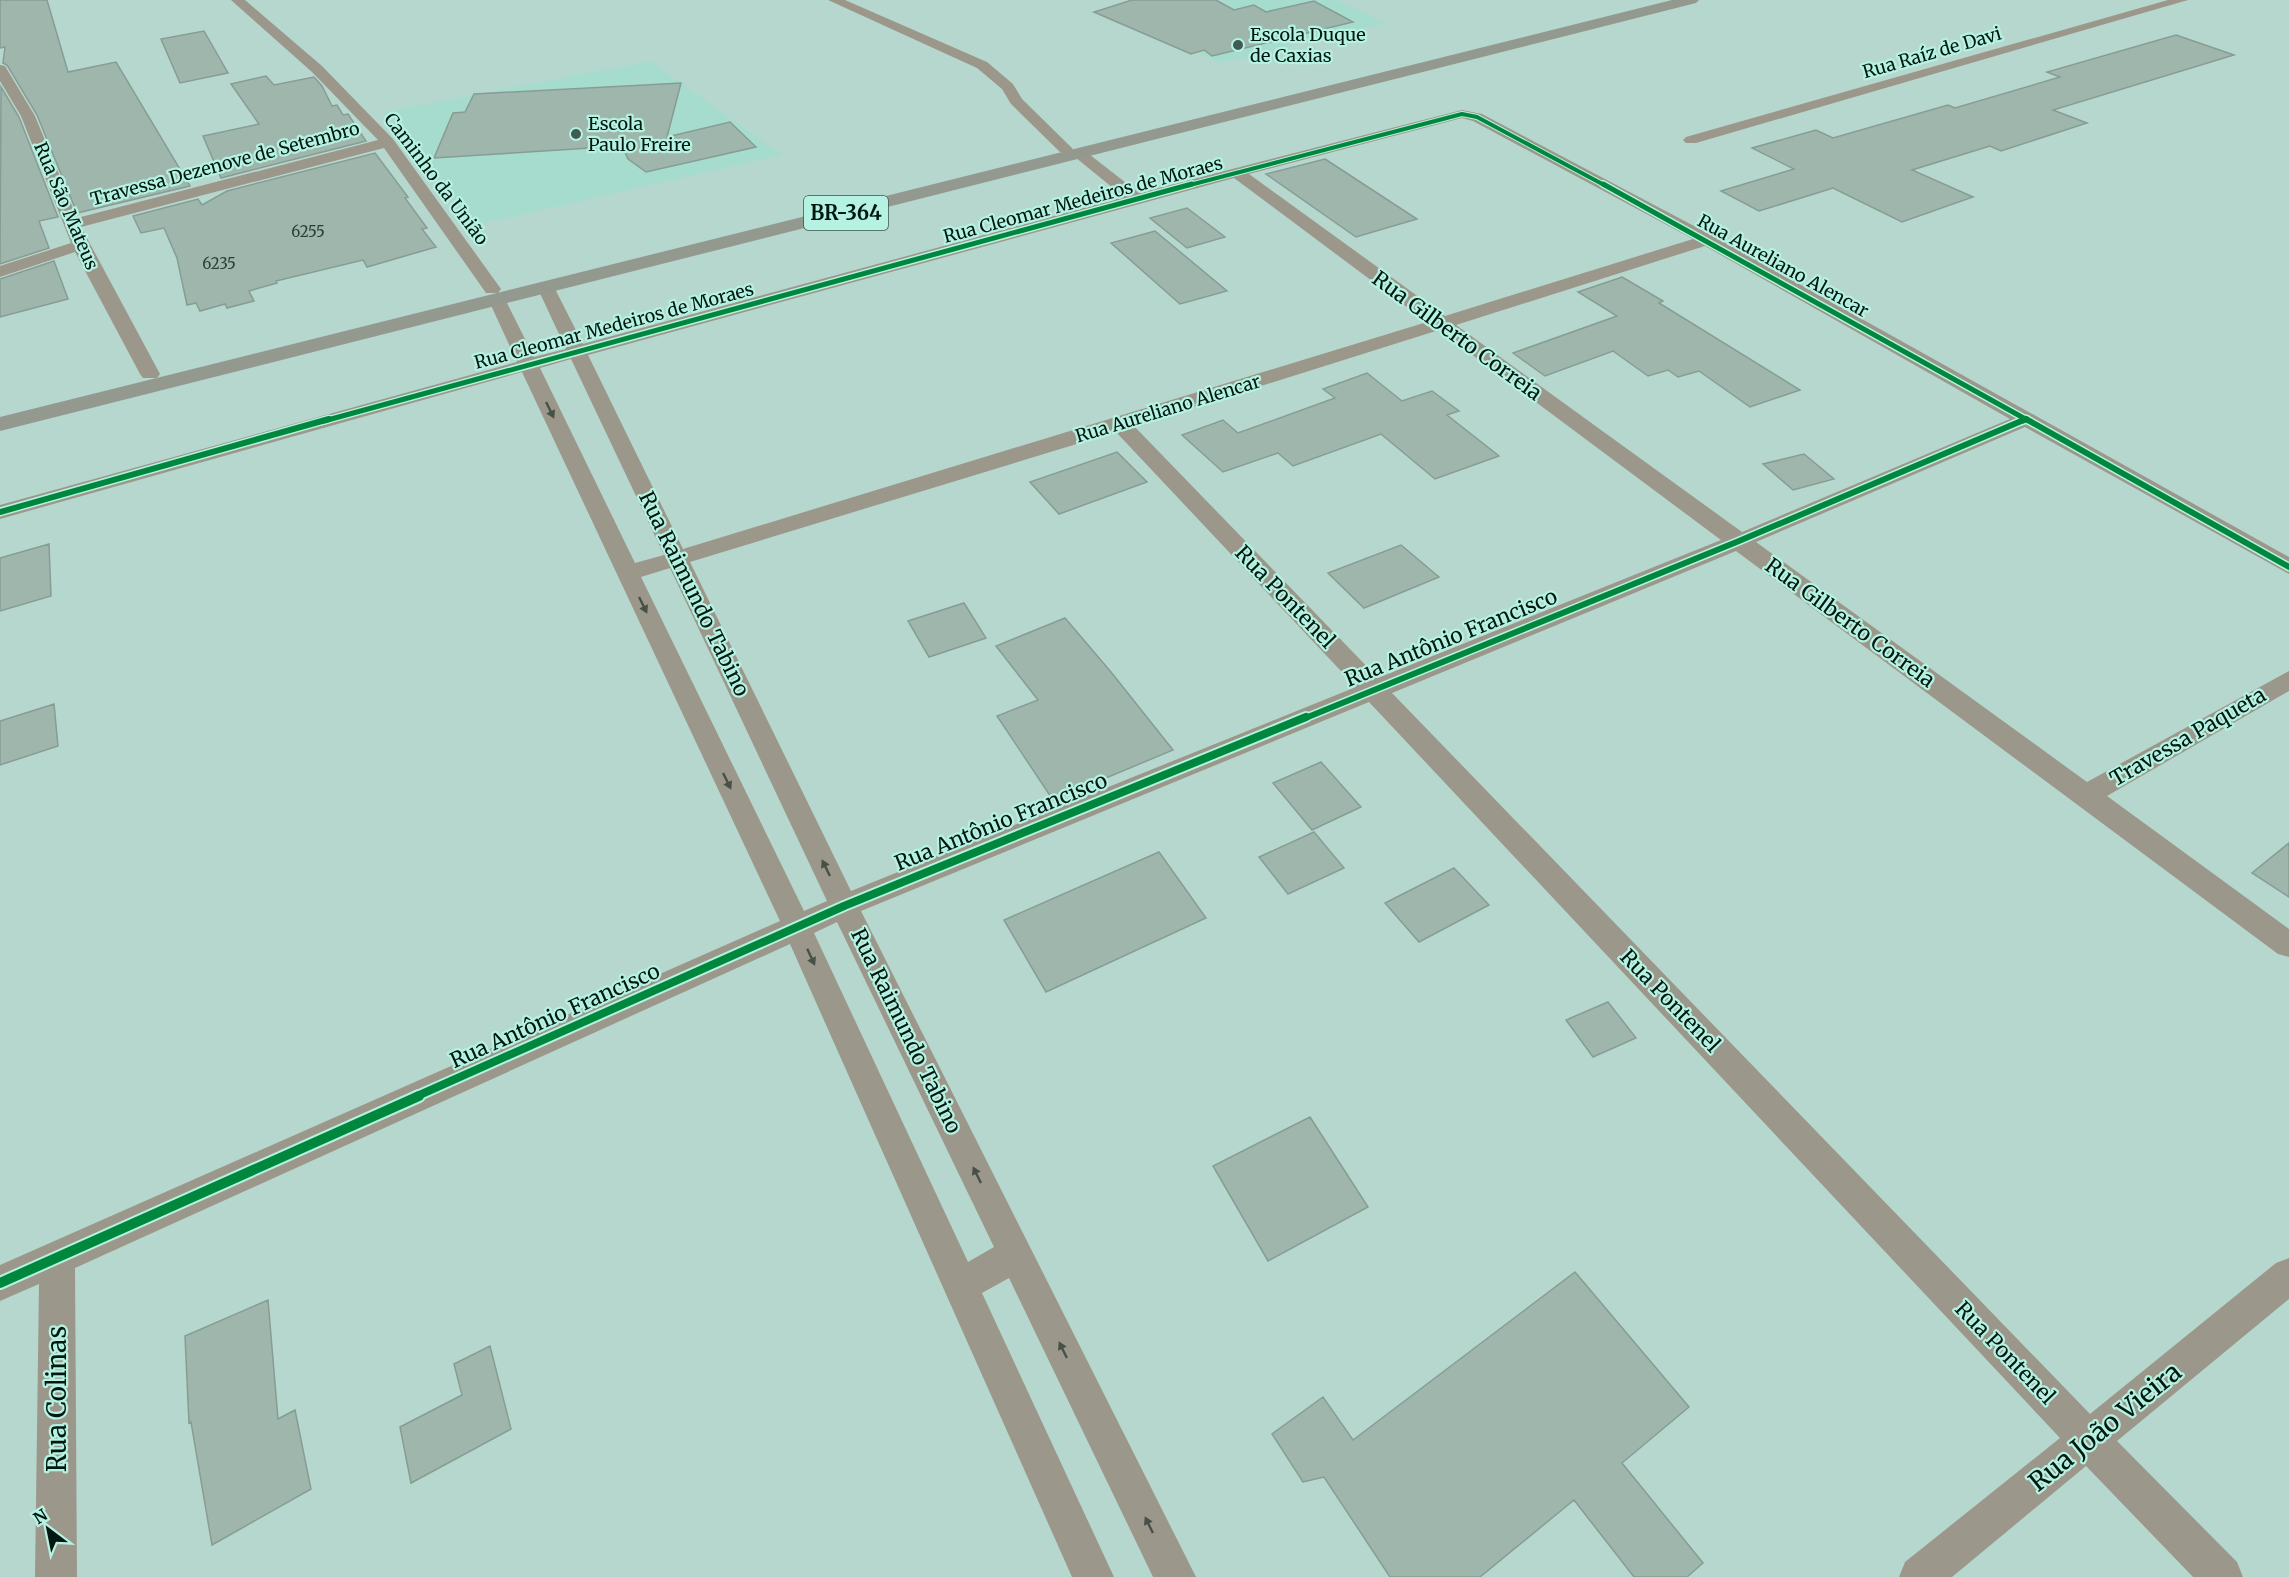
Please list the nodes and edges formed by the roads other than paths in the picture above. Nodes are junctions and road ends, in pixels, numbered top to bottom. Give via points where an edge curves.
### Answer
1 (237, 0) edge
2 (834, 0) edge
3 (1653, 0) edge
4 (1691, 0) edge
5 (2182, 0) edge
6 (0, 69) edge
7 (1691, 140) dead end
8 (388, 142) junction
9 (1073, 152) junction
10 (1237, 173) junction
11 (1136, 199) junction
12 (72, 224) junction
13 (1707, 240) junction
14 (80, 245) junction
15 (0, 272) edge
16 (547, 288) junction
17 (495, 295) junction
18 (1439, 323) junction
19 (578, 351) junction
20 (528, 365) junction
21 (150, 374) junction
22 (0, 410) edge
23 (2027, 419) junction
24 (0, 424) edge
25 (1120, 424) junction
26 (0, 512) edge
27 (1738, 541) junction
28 (676, 558) junction
29 (2289, 567) edge
30 (628, 573) junction
31 (2289, 680) edge
32 (1373, 689) junction
33 (2087, 795) junction
34 (844, 906) junction
35 (797, 927) junction
36 (2289, 945) edge
37 (1016, 1255) junction
38 (57, 1258) junction
39 (2289, 1276) edge
40 (0, 1283) edge
41 (960, 1285) junction
42 (2088, 1440) junction
43 (56, 1577) edge
44 (1093, 1577) edge
45 (1175, 1577) edge
46 (1920, 1577) edge
47 (2222, 1577) edge

1 - 8 street, Caminho da União via 317,69
2 - 9 street via 993,72 1016,101
3 - 9 highway, BR-364
4 - 9 highway, BR-364
5 - 7 street, Rua Raíz de Davi
6 - 12 street, Rua São Mateus via 28,116
8 - 12 street, Travessa Dezenove de Setembro
8 - 17 street, Caminho da União
9 - 11 street
9 - 16 highway, BR-364
9 - 17 highway, BR-364
10 - 11 street, Rua Cleomar Medeiros de Moraes
10 - 13 street, Rua Aureliano Alencar via 1466,114
10 - 18 street, Rua Gilberto Correia
11 - 19 street, Rua Cleomar Medeiros de Moraes
12 - 14 street, Rua São Mateus
13 - 18 street, Rua Aureliano Alencar
13 - 23 street, Rua Aureliano Alencar
14 - 15 street
14 - 21 street, Rua São Mateus
16 - 17 highway, BR-364
16 - 19 street, Rua Raimundo Tabino
17 - 20 street
17 - 21 highway, BR-364
17 - 24 highway, BR-364
18 - 25 street, Rua Aureliano Alencar
18 - 27 street, Rua Gilberto Correia
19 - 20 street, Rua Cleomar Medeiros de Moraes
19 - 28 street, Rua Raimundo Tabino
20 - 26 street, Rua Cleomar Medeiros de Moraes
20 -> 30 street
21 - 22 highway, BR-364
23 - 27 street, Rua Antônio Francisco
23 - 29 street, Rua Aureliano Alencar
25 - 28 street, Rua Aureliano Alencar
25 - 32 street, Rua Pontenel
27 - 32 street, Rua Antônio Francisco
27 - 33 street, Rua Gilberto Correia
28 - 30 street, Rua Aureliano Alencar
34 -> 28 street, Rua Raimundo Tabino
30 -> 35 street
31 - 33 street, Travessa Paqueta
32 - 34 street, Rua Antônio Francisco
32 - 42 street, Rua Pontenel
33 - 36 street, Rua Gilberto Correia
34 - 35 street, Rua Antônio Francisco
37 -> 34 street, Rua Raimundo Tabino
35 - 38 street, Rua Antônio Francisco
35 -> 41 street
37 - 41 street
45 -> 37 street, Rua Raimundo Tabino
38 - 40 street, Rua Antônio Francisco
38 - 43 street, Rua Colinas
39 - 42 street, Rua João Vieira
41 - 44 street
42 - 46 street, Rua João Vieira
42 - 47 street, Rua Pontenel

